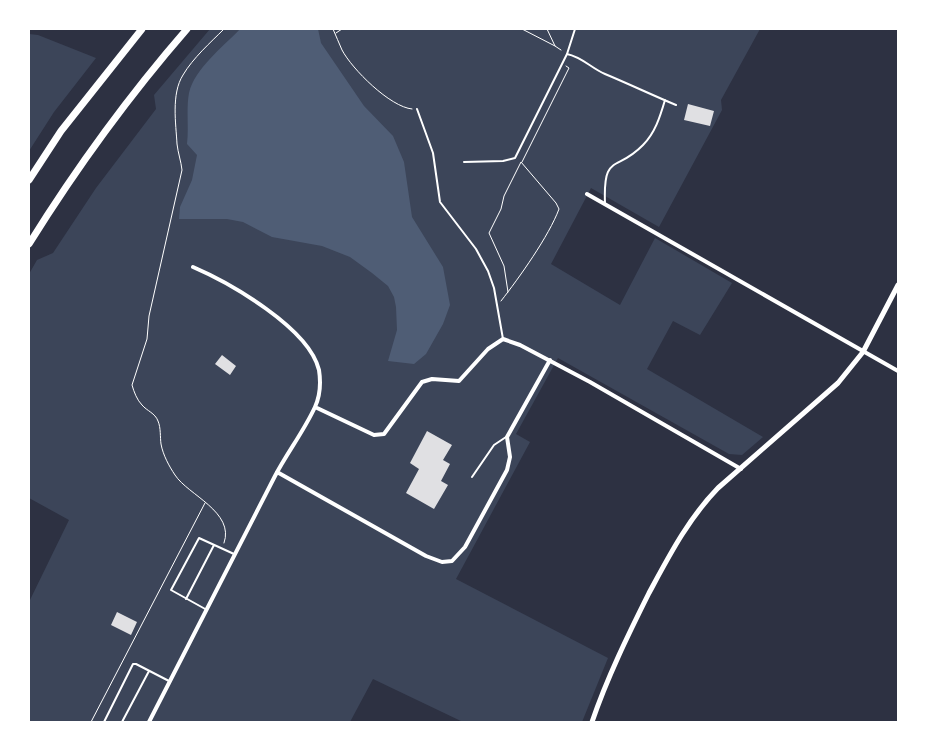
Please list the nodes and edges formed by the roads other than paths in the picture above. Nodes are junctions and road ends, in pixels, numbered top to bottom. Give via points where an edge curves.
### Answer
1 (142, 29) edge
2 (187, 29) edge
3 (575, 29) edge
4 (567, 54) junction
5 (665, 100) junction
6 (676, 105) dead end
7 (417, 109) road end
8 (464, 162) dead end
9 (29, 180) edge
10 (587, 194) dead end
11 (605, 204) junction
12 (29, 244) edge
13 (193, 267) dead end
14 (898, 285) edge
15 (503, 339) junction
16 (863, 352) junction
17 (550, 360) junction
18 (898, 371) edge
19 (315, 407) junction
20 (507, 437) junction
21 (741, 469) junction
22 (277, 472) junction
23 (472, 477) dead end
24 (214, 545) junction
25 (235, 555) junction
26 (186, 599) junction
27 (207, 610) junction
28 (149, 670) junction
29 (170, 682) junction
30 (104, 722) edge
31 (122, 722) edge
32 (149, 722) edge
33 (592, 722) edge

1 - 9 highway via 67,124
2 - 12 highway via 145,77 75,170
3 - 4 lane
4 - 5 lane
4 - 8 lane via 514,158
5 - 6 lane
5 - 11 lane via 657,126 643,145 608,170 604,184
7 - 15 lane via 433,152 440,202 480,256 494,288
10 - 11 street
11 - 16 street
13 - 19 street via 229,284 258,303 303,344 318,369 320,388
14 - 16 street
15 - 17 street
15 - 19 street via 488,349 459,381 432,379 422,382 384,434 374,435
16 - 18 street
16 - 21 street via 838,383
17 - 20 street
17 - 21 street
19 - 22 street
20 - 22 street via 510,457 507,470 465,547 452,561 442,562 426,556
20 - 23 lane via 494,445
21 - 33 street via 703,504 688,524 629,633
22 - 25 street
24 - 25 lane
24 - 26 lane
24 - 26 lane via 199,538 171,590
25 - 27 street
26 - 27 lane
27 - 29 street
28 - 29 lane
28 - 30 lane via 133,664
28 - 31 lane
29 - 32 street

